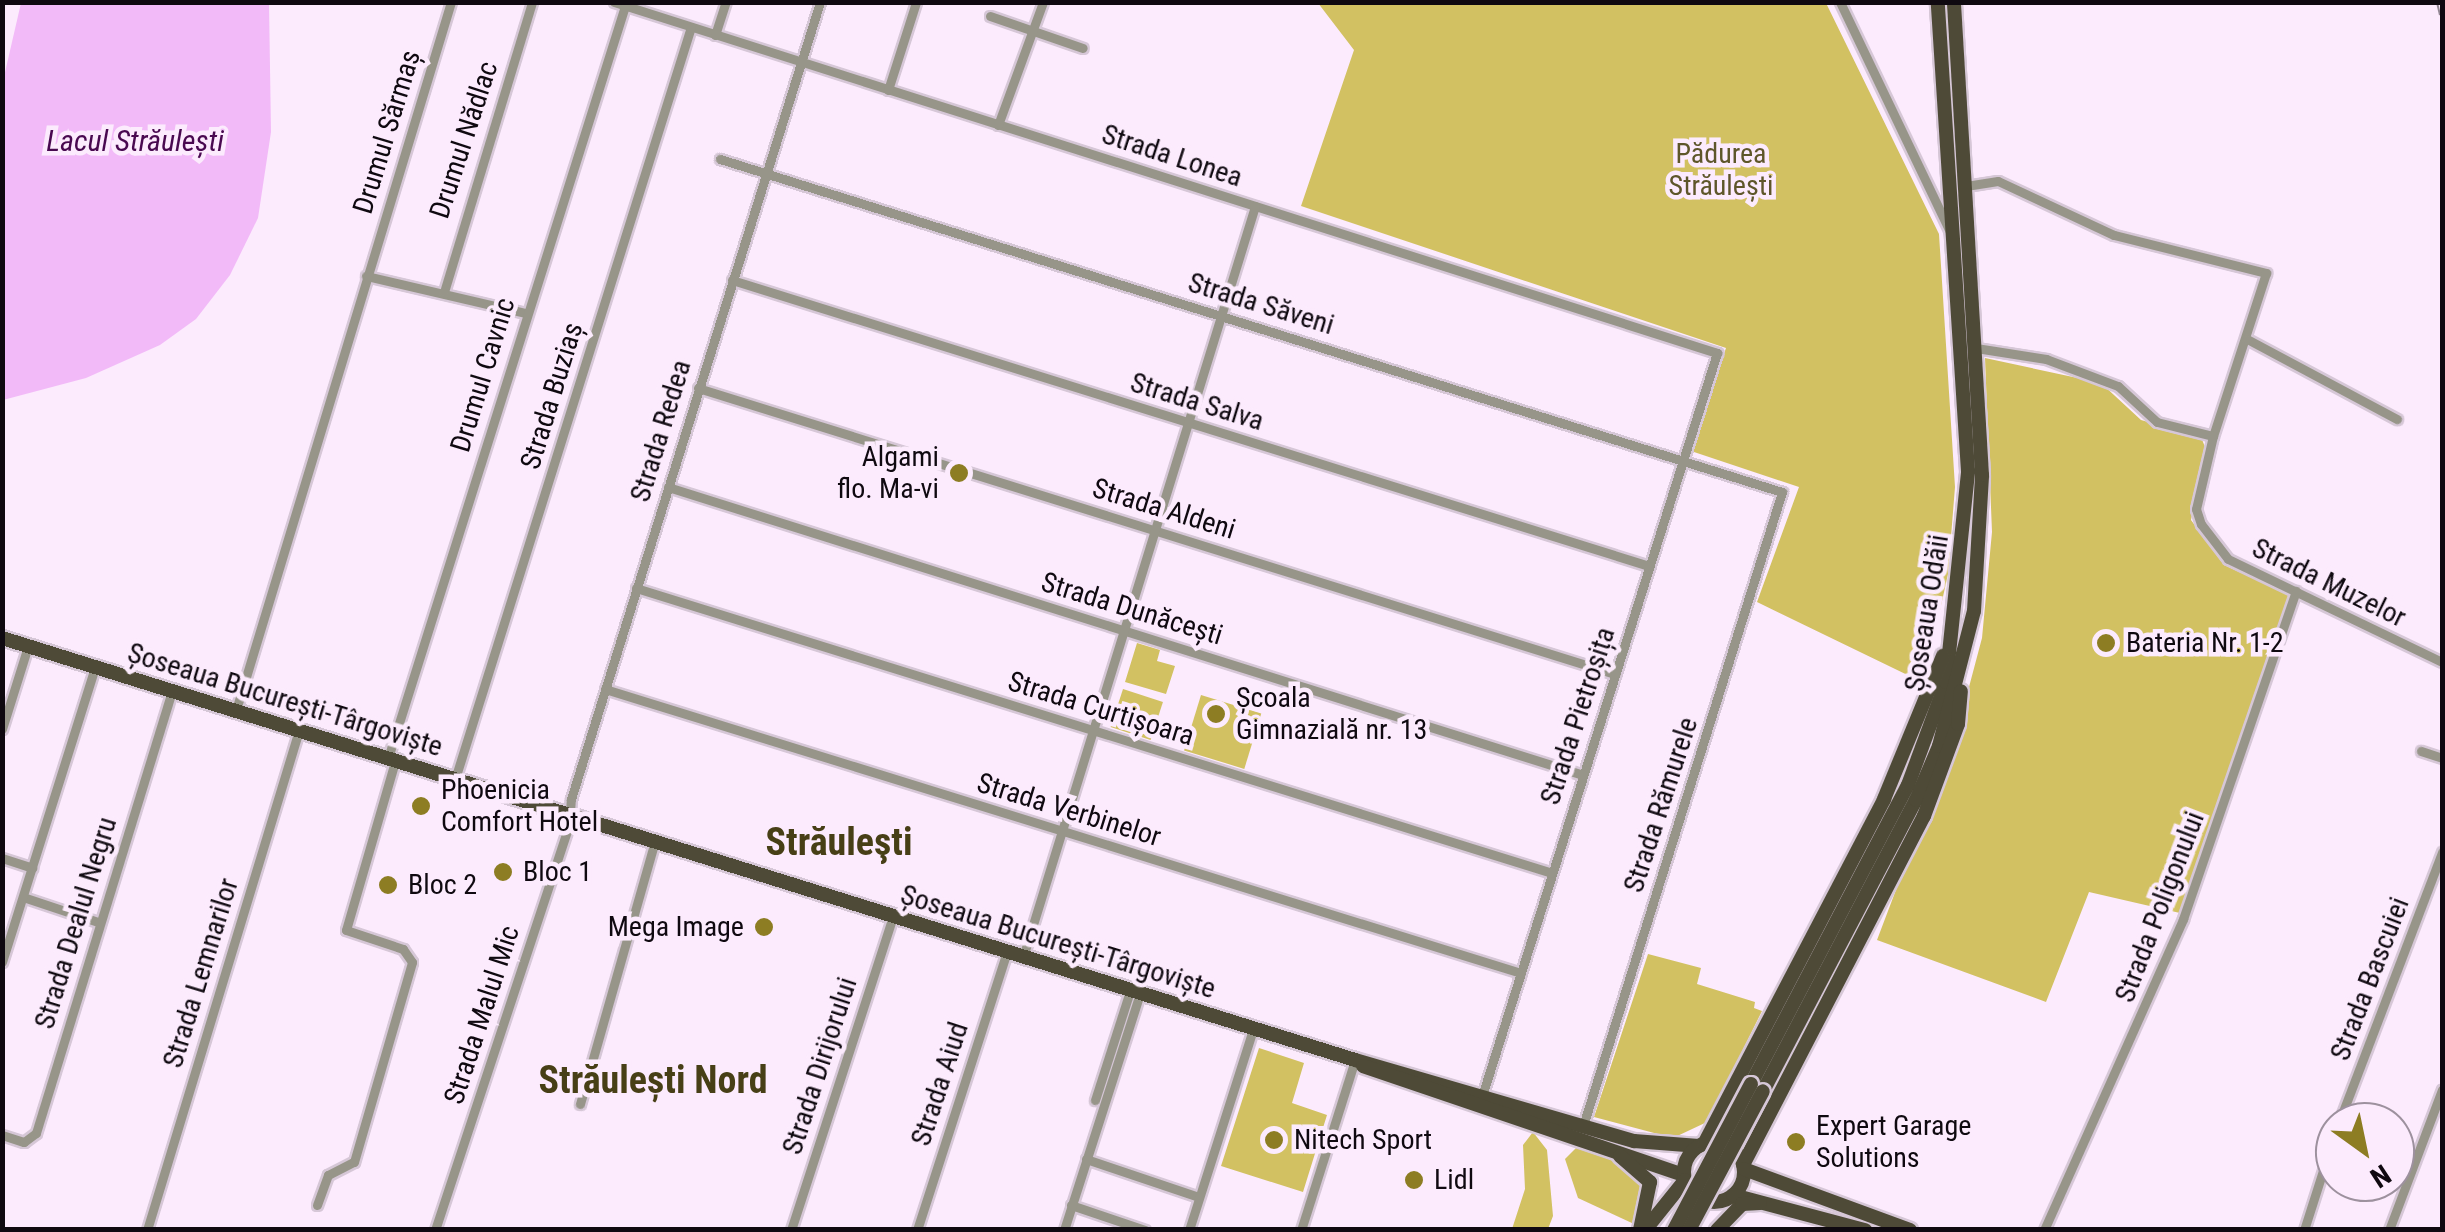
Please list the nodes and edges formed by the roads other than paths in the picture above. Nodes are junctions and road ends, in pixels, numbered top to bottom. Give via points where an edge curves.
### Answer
1 (451, 2) edge
2 (532, 2) edge
3 (614, 2) edge
4 (726, 2) edge
5 (820, 2) edge
6 (916, 2) edge
7 (1042, 2) edge
8 (1840, 2) edge
9 (1938, 2) edge
10 (1954, 2) edge
11 (632, 6) edge
12 (990, 16) dead end
13 (692, 27) junction
14 (1033, 30) junction
15 (715, 34) junction
16 (1083, 48) dead end
17 (800, 62) junction
18 (888, 90) junction
19 (998, 124) junction
20 (720, 159) dead end
21 (765, 173) junction
22 (1966, 186) junction
23 (1255, 206) junction
24 (1955, 242) junction
25 (366, 276) junction
26 (732, 280) junction
27 (444, 292) junction
28 (525, 313) junction
29 (1221, 315) junction
30 (2247, 339) junction
31 (1976, 348) junction
32 (1717, 353) joint
33 (698, 388) junction
34 (2397, 419) dead end
35 (1188, 422) junction
36 (2213, 436) junction
37 (1683, 460) junction
38 (668, 487) junction
39 (1782, 498) joint
40 (1155, 530) junction
41 (1649, 566) junction
42 (636, 588) junction
43 (2296, 591) junction
44 (1954, 622) junction
45 (1124, 630) junction
46 (2, 638) edge
47 (28, 646) junction
48 (1964, 656) junction
49 (2442, 662) edge
50 (95, 667) junction
51 (1616, 674) junction
52 (605, 689) junction
53 (172, 690) junction
54 (236, 710) junction
55 (2, 729) edge
56 (299, 730) junction
57 (1093, 730) junction
58 (2421, 750) dead end
59 (2442, 758) edge
60 (391, 759) junction
61 (1584, 775) junction
62 (455, 779) junction
63 (568, 814) junction
64 (1062, 831) junction
65 (655, 841) junction
66 (2442, 852) edge
67 (2, 858) edge
68 (32, 868) junction
69 (1552, 873) junction
70 (23, 897) junction
71 (893, 917) junction
72 (98, 922) junction
73 (6, 934) edge
74 (1007, 952) junction
75 (1023, 957) junction
76 (2, 962) edge
77 (1521, 974) junction
78 (1135, 992) junction
79 (1253, 1029) junction
80 (1355, 1060) junction
81 (1757, 1087) junction
82 (2442, 1090) edge
83 (1483, 1093) junction
84 (1095, 1100) dead end
85 (2347, 1102) edge
86 (580, 1104) dead end
87 (1584, 1126) junction
88 (2, 1135) edge
89 (1758, 1136) junction
90 (1593, 1141) junction
91 (1701, 1145) junction
92 (1086, 1159) junction
93 (1744, 1168) junction
94 (1684, 1177) junction
95 (1802, 1192) junction
96 (1731, 1196) junction
97 (2315, 1196) edge
98 (1199, 1197) junction
99 (317, 1204) dead end
100 (1071, 1205) junction
101 (1808, 1212) junction
102 (147, 1230) edge
103 (435, 1230) edge
104 (791, 1230) edge
105 (917, 1230) edge
106 (1064, 1230) edge
107 (1146, 1230) edge
108 (1189, 1230) edge
109 (1301, 1230) edge
110 (1643, 1230) edge
111 (1674, 1230) edge
112 (1689, 1230) edge
113 (1714, 1230) edge
114 (1802, 1230) edge
115 (1865, 1230) edge
116 (1910, 1230) edge
117 (2044, 1230) edge
118 (2304, 1230) edge
119 (2388, 1230) edge

1 - 25 street, Drumul Sărmaș
2 - 27 street, Drumul Nădlac
3 - 11 street, Strada Lonea
4 - 15 street
5 - 17 street, Strada Redea
6 - 18 street
7 - 14 street
8 - 24 street
9 - 24 main road, Șoseaua Odăii
10 - 22 main road, Șoseaua Odăii
11 - 13 street, Strada Lonea
11 - 28 street, Drumul Cavnic
12 - 14 street
13 - 15 street, Strada Lonea
13 - 62 street, Strada Buziaș
14 - 16 street
14 - 19 street
15 - 17 street, Strada Lonea
17 - 18 street, Strada Lonea
17 - 21 street, Strada Redea
18 - 19 street, Strada Lonea
19 - 23 street, Strada Lonea
20 - 21 street, Strada Săveni
21 - 26 street, Strada Redea
21 - 29 street, Strada Săveni
22 - 30 street, Strada Muzelor via 1998,181 2114,235 2255,266 2268,277
22 - 31 main road, Șoseaua Odăii
23 - 29 street
23 - 32 street, Strada Lonea
24 - 44 main road, Șoseaua Odăii via 1968,503
25 - 27 street
25 - 54 street, Drumul Sărmaș
26 - 33 street, Strada Redea
26 - 35 street, Strada Salva
27 - 28 street
28 - 60 street, Drumul Cavnic
29 - 35 street
29 - 37 street, Strada Săveni
30 - 34 street
30 - 36 street, Strada Muzelor
31 - 36 street via 2046,360 2118,386 2157,422
31 - 48 main road, Șoseaua Odăii via 1982,536
32 - 37 street, Strada Pietroșița
33 - 38 street, Strada Redea
33 - 40 street, Strada Aldeni
35 - 40 street
35 - 41 street, Strada Salva
36 - 43 street, Strada Muzelor via 2196,510 2200,524 2223,556
37 - 39 street, Strada Săveni via 1779,490
37 - 41 street, Strada Pietroșița
38 - 42 street, Strada Redea
38 - 45 street, Strada Dunăcești
39 - 87 street, Strada Rămurele
40 - 45 street
40 - 51 street, Strada Aldeni
41 - 51 street, Strada Pietroșița
42 - 52 street, Strada Redea
42 - 57 street, Strada Curtișoara
43 - 49 street, Strada Muzelor
43 - 117 street, Strada Poligonului via 2176,935
44 - 81 main road, Șoseaua Odăii via 1946,682 1915,770
44 - 91 main road via 1884,799
45 - 57 street
45 - 61 street, Strada Dunăcești
46 - 47 main road, Șoseaua București-Târgoviște
47 - 50 main road, Șoseaua București-Târgoviște
47 - 55 street
48 - 81 main road, Șoseaua Odăii via 1916,800
48 - 89 main road via 1958,724 1924,816
50 - 53 main road, Șoseaua București-Târgoviște
50 - 68 street
51 - 61 street, Strada Pietroșița
52 - 63 street, Strada Redea
52 - 64 street, Strada Verbinelor
53 - 54 main road, Șoseaua București-Târgoviște
53 - 72 street, Strada Dealul Negru
54 - 56 main road, Șoseaua București-Târgoviște
56 - 60 main road, Șoseaua București-Târgoviște
56 - 102 street, Strada Lemnarilor
57 - 64 street
57 - 69 street, Strada Curtișoara
58 - 59 street
60 - 62 main road, Șoseaua București-Târgoviște
60 - 99 street, Drumul Cavnic via 346,930 403,950 412,962 356,1157 348,1170 323,1180
61 - 69 street, Strada Pietroșița
62 - 63 main road, Șoseaua București-Târgoviște
63 - 65 main road, Șoseaua București-Târgoviște
63 - 103 street, Strada Malul Mic
64 - 75 street
64 - 77 street, Strada Verbinelor
65 - 71 main road, Șoseaua București-Târgoviște
65 - 86 street
66 - 85 street, Strada Bascuiei
67 - 68 street
68 - 70 street
69 - 77 street, Strada Pietroșița
70 - 72 street
70 - 73 street
71 - 74 main road, Șoseaua București-Târgoviște
71 - 104 street, Strada Dirijorului
72 - 88 street, Strada Dealul Negru via 36,1133 24,1142
73 - 76 street
74 - 75 main road, Șoseaua București-Târgoviște
74 - 105 street, Strada Aiud
75 - 78 main road, Șoseaua București-Târgoviște
77 - 83 street, Strada Pietroșița
78 - 79 main road, Șoseaua București-Târgoviște
78 - 84 street
78 - 92 street
79 - 80 main road, Șoseaua București-Târgoviște
79 - 98 street
80 - 83 main road, Șoseaua București-Târgoviște
80 - 90 main road, Șoseaua București-Târgoviște via 1395,1079
80 - 109 street
81 - 111 main road, Șoseaua Odăii, bridge
81 - 112 main road, Șoseaua Odăii, bridge
82 - 119 street
83 - 87 main road, Șoseaua București-Târgoviște
87 - 91 main road, Șoseaua București-Târgoviște via 1646,1144
89 - 93 main road
89 - 95 main road via 1764,1169
90 - 94 main road, Șoseaua București-Târgoviște
90 - 110 main road via 1634,1164 1650,1182
91 - 93 main road via 1728,1146
91 - 94 main road
92 - 98 street
92 - 100 street
93 - 95 main road
93 - 96 main road
94 - 96 main road via 1706,1201
94 - 110 main road
95 - 116 main road
96 - 101 main road
96 - 113 main road
97 - 118 street
98 - 108 street
100 - 106 street
100 - 107 street
101 - 113 main road via 1742,1204
101 - 114 street
101 - 115 main road

